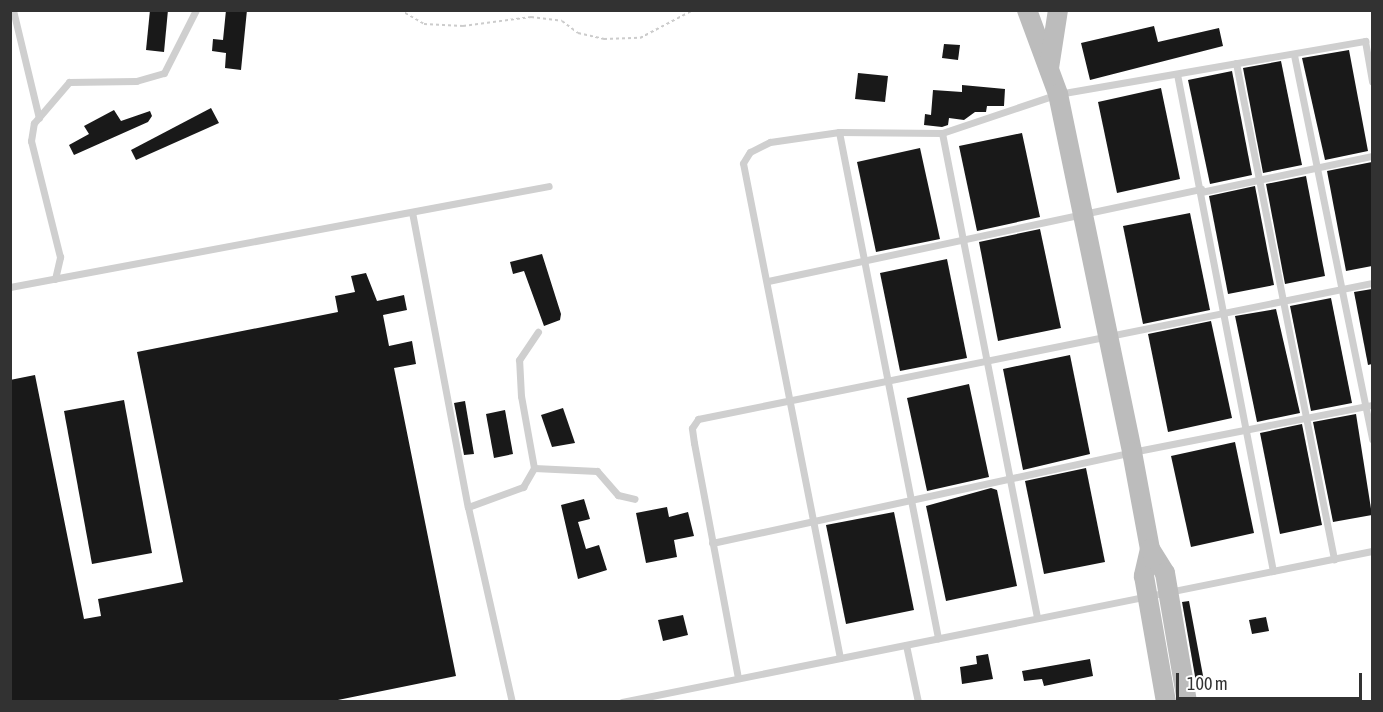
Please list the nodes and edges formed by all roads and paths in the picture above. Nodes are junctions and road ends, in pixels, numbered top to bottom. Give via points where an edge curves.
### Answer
1 (14, 10) edge
2 (196, 10) edge
3 (400, 10) edge
4 (693, 10) edge
5 (1027, 10) edge
6 (1058, 10) edge
7 (1369, 41) edge
8 (1294, 55) junction
9 (1236, 63) junction
10 (1049, 71) junction
11 (1177, 74) junction
12 (1372, 81) edge
13 (1058, 94) junction
14 (39, 118) junction
15 (839, 132) junction
16 (942, 133) junction
17 (1372, 156) edge
18 (1316, 169) junction
19 (1259, 180) junction
20 (549, 186) dead end
21 (1201, 191) junction
22 (412, 212) junction
23 (1083, 215) junction
24 (965, 242) junction
25 (865, 259) junction
26 (55, 279) junction
27 (768, 281) junction
28 (1372, 283) edge
29 (10, 287) edge
30 (1342, 289) junction
31 (1285, 302) junction
32 (1225, 314) junction
33 (538, 332) dead end
34 (1107, 336) junction
35 (988, 360) junction
36 (890, 380) junction
37 (790, 400) junction
38 (1369, 406) edge
39 (1306, 418) junction
40 (1247, 432) junction
41 (1372, 439) edge
42 (1132, 452) junction
43 (534, 468) junction
44 (1009, 479) junction
45 (635, 499) dead end
46 (912, 501) junction
47 (468, 507) junction
48 (815, 519) junction
49 (712, 543) junction
50 (1150, 549) junction
51 (1372, 551) edge
52 (1334, 559) junction
53 (1273, 571) junction
54 (1168, 592) junction
55 (1147, 596) junction
56 (1037, 618) junction
57 (938, 638) junction
58 (906, 645) junction
59 (840, 658) junction
60 (738, 678) junction
61 (512, 702) edge
62 (622, 702) edge
63 (918, 702) edge
64 (1166, 702) edge
65 (1187, 702) edge

1 - 14 lane
2 - 14 lane via 164,73 136,81 69,82
3 - 4 path via 424,24 463,26 531,17 562,21 578,33 604,39 640,38
5 - 10 street
6 - 10 street
7 - 8 lane
7 - 12 lane
8 - 9 lane
8 - 18 lane
9 - 11 lane
9 - 19 lane
10 - 13 street
11 - 13 lane
11 - 21 lane
13 - 16 lane
13 - 23 street
14 - 26 lane via 31,141 60,257
15 - 16 lane
15 - 25 lane
15 - 27 lane via 770,142 750,152 743,163
16 - 24 lane
17 - 18 lane
18 - 19 lane
18 - 30 lane
19 - 21 lane
19 - 31 lane
20 - 22 lane
21 - 23 lane
21 - 32 lane
22 - 26 lane
22 - 47 lane
23 - 24 lane
23 - 34 street
24 - 25 lane
24 - 35 lane
25 - 27 lane
25 - 36 lane
26 - 29 lane
27 - 37 lane
28 - 30 lane
30 - 31 lane
30 - 38 lane
31 - 32 lane
31 - 39 lane
32 - 34 lane
32 - 40 lane
33 - 43 lane via 519,360
34 - 35 lane
34 - 42 street
35 - 36 lane
35 - 44 lane
36 - 37 lane
36 - 46 lane
37 - 48 lane
37 - 49 lane via 698,419 693,428
38 - 39 lane
38 - 41 lane
39 - 40 lane
39 - 52 lane
40 - 42 lane
40 - 53 lane
42 - 44 lane
42 - 50 street
43 - 45 lane via 597,471 618,495
43 - 47 lane via 523,487
44 - 46 lane
44 - 56 lane
46 - 48 lane
46 - 57 lane
47 - 61 lane
48 - 49 lane
48 - 59 lane
49 - 60 lane
50 - 54 street via 1165,573
50 - 55 street via 1144,576
51 - 52 lane
52 - 53 lane
53 - 54 lane
54 - 55 lane
54 - 65 street
55 - 56 lane
55 - 64 street
56 - 57 lane
57 - 58 lane
58 - 59 lane
58 - 63 lane
59 - 60 lane
60 - 62 lane

